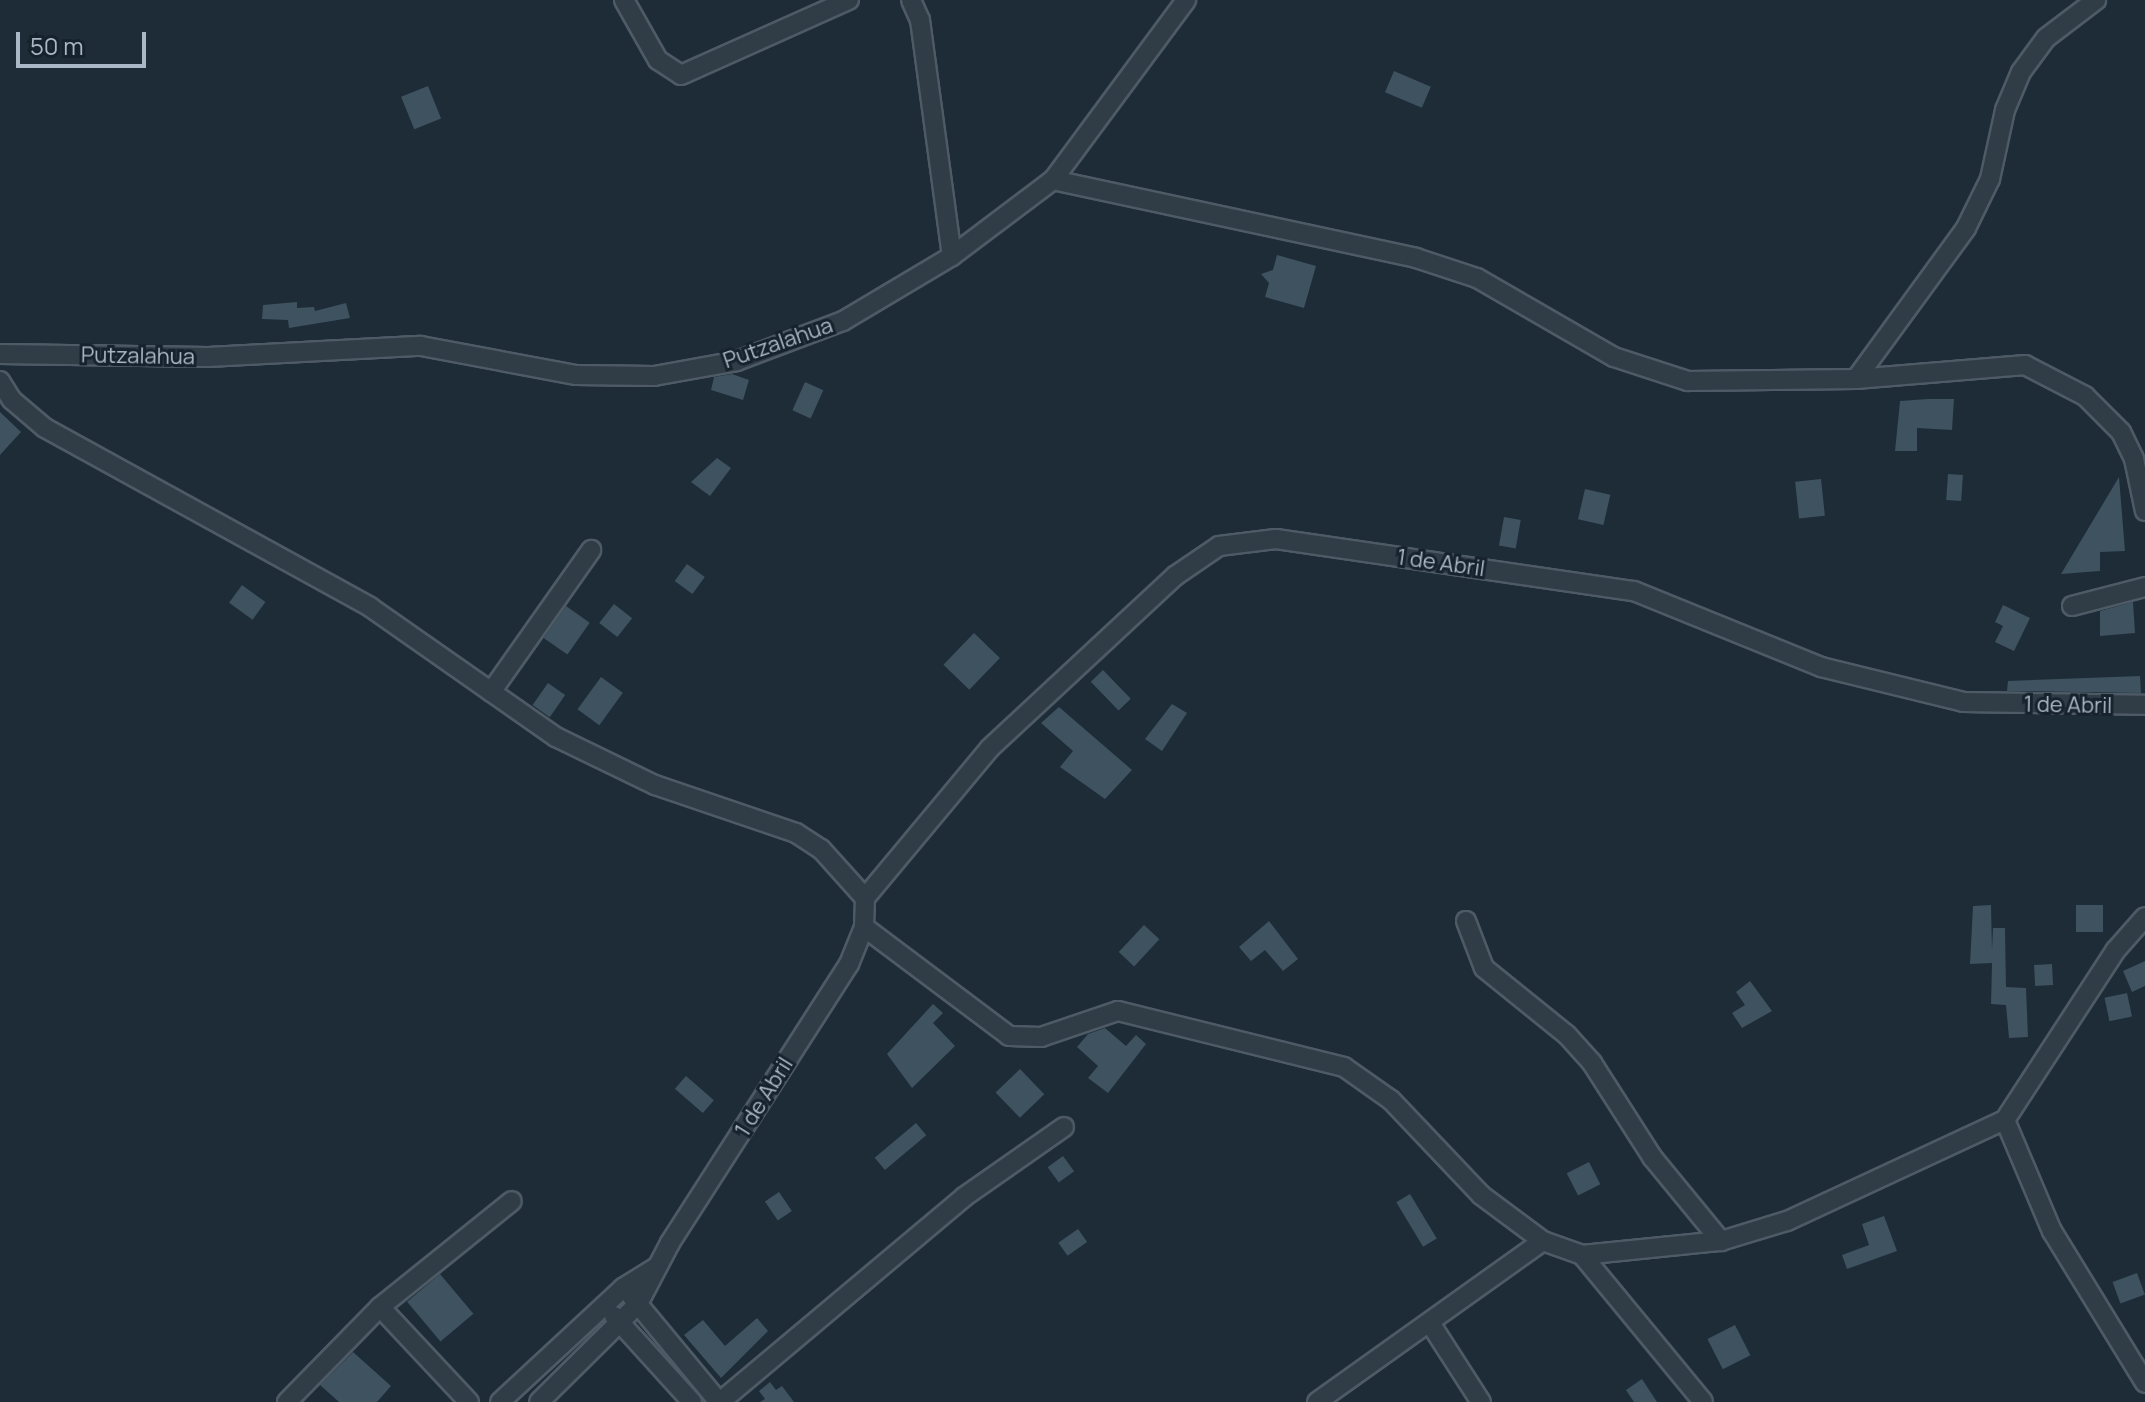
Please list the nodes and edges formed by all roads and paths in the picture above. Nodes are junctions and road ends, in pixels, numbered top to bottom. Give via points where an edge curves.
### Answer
1 (624, 0) edge
2 (849, 0) edge
3 (911, 0) edge
4 (1186, 0) edge
5 (2096, 0) edge
6 (1053, 180) junction
7 (952, 256) junction
8 (0, 354) edge
9 (1856, 379) junction
10 (0, 381) edge
11 (2145, 511) edge
12 (591, 550) dead end
13 (2145, 587) edge
14 (2072, 606) dead end
15 (491, 692) junction
16 (2145, 705) edge
17 (865, 898) junction
18 (2145, 917) edge
19 (1466, 921) dead end
20 (864, 927) junction
21 (2005, 1120) junction
22 (1064, 1127) dead end
23 (512, 1201) dead end
24 (1543, 1241) junction
25 (1721, 1241) junction
26 (1582, 1255) junction
27 (659, 1265) junction
28 (623, 1288) junction
29 (638, 1304) junction
30 (604, 1306) junction
31 (380, 1307) junction
32 (1430, 1323) junction
33 (621, 1324) junction
34 (2145, 1383) edge
35 (287, 1402) edge
36 (469, 1402) edge
37 (500, 1402) edge
38 (539, 1402) edge
39 (692, 1402) edge
40 (720, 1402) edge
41 (1317, 1402) edge
42 (1481, 1402) edge
43 (1703, 1402) edge

1 - 2 street via 658,60 681,75
3 - 7 street via 920,20
4 - 6 street, Putzalahua
5 - 9 street via 2046,38 2021,72 2005,110 1990,179 1966,228
6 - 7 street, Putzalahua
6 - 9 street via 1416,258 1477,278 1614,357 1688,381
7 - 8 street, Putzalahua via 843,321 737,361 654,376 576,375 421,346 208,357
9 - 11 street via 2025,365 2055,378 2085,396 2121,432 2134,459
10 - 15 street via 12,400 45,428 111,469 330,583
12 - 15 street
13 - 14 street
15 - 17 street via 605,764 796,833 821,849
16 - 17 street, 1 de Abril via 1963,702 1821,667 1634,591 1276,539 1219,546 1175,576 990,748
17 - 20 street
18 - 21 street via 2115,951
19 - 25 street via 1484,968 1567,1035 1592,1063 1652,1157
20 - 24 street via 1009,1036 1041,1037 1118,1011 1344,1067 1391,1100 1481,1195
20 - 27 street, 1 de Abril via 849,964
21 - 25 street via 1875,1185
21 - 34 street via 2052,1231
22 - 40 street via 964,1197
23 - 31 street
24 - 26 street
24 - 32 street
25 - 26 street
26 - 43 street
27 - 28 street, 1 de Abril
27 - 29 street, 1 de Abril
28 - 29 street
28 - 30 street, 1 de Abril
29 - 33 street, 1 de Abril
29 - 40 street
30 - 33 street
30 - 37 street, 1 de Abril
31 - 35 street
31 - 36 street
32 - 41 street
32 - 42 street
33 - 38 street, 1 de Abril
33 - 39 street

